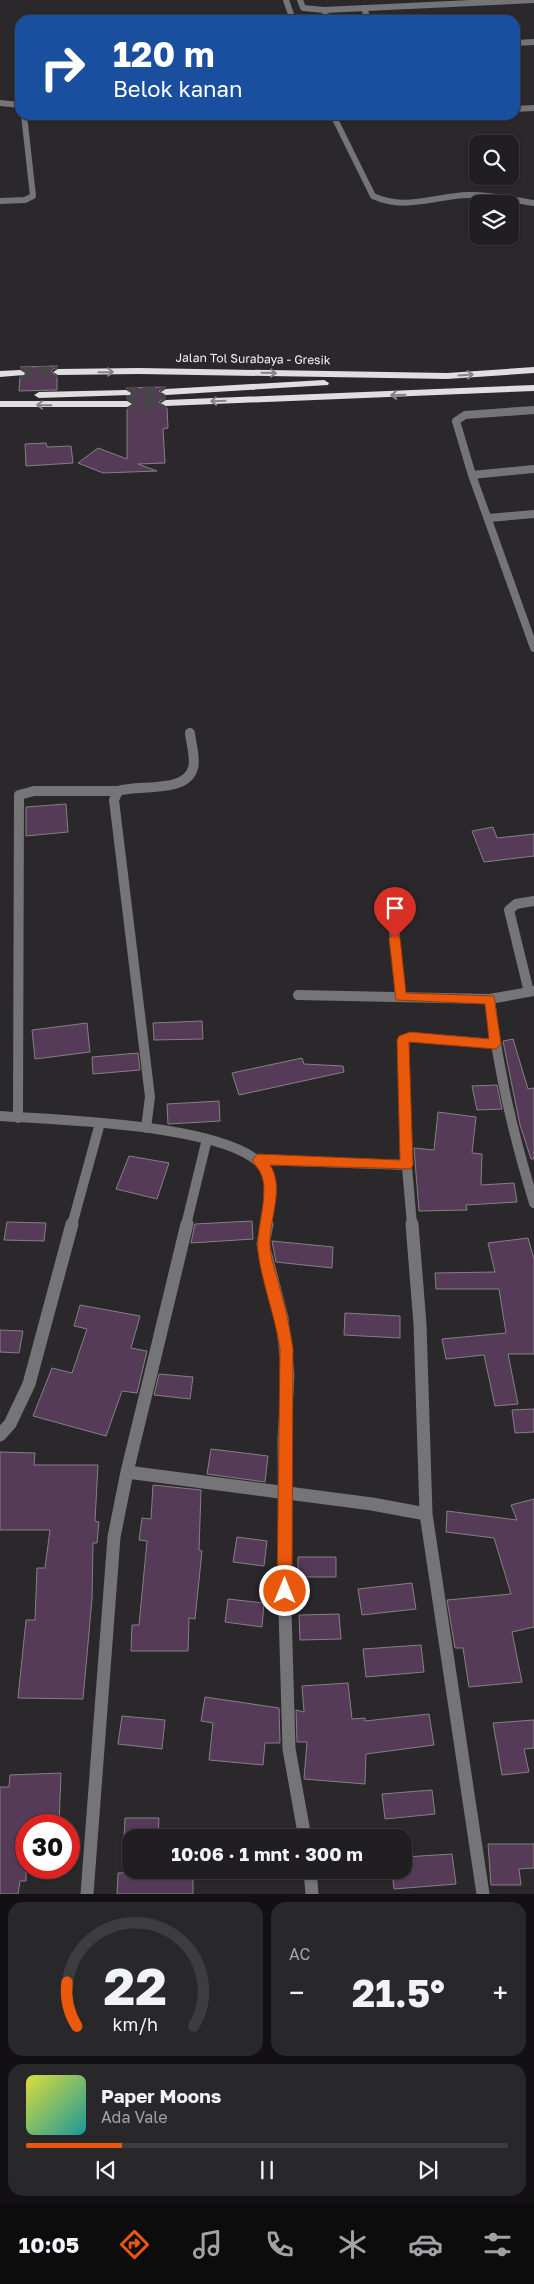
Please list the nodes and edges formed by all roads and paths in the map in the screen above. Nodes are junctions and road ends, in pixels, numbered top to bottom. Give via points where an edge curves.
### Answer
1 (286, 0) edge
2 (300, 0) edge
3 (534, 0) edge
4 (364, 8) junction
5 (324, 10) junction
6 (291, 15) edge
7 (326, 15) edge
8 (366, 15) edge
9 (534, 42) edge
10 (520, 43) edge
11 (0, 103) edge
12 (15, 104) edge
13 (534, 108) edge
14 (520, 109) edge
15 (25, 120) edge
16 (336, 120) edge
17 (0, 202) edge
18 (534, 203) edge
19 (534, 370) edge
20 (58, 372) tunnel mouth
21 (20, 373) tunnel mouth
22 (0, 374) edge
23 (447, 376) junction
24 (534, 388) edge
25 (0, 395) edge
26 (0, 404) edge
27 (534, 410) edge
28 (534, 469) edge
29 (472, 475) junction
30 (534, 514) edge
31 (489, 518) junction
32 (534, 646) edge
33 (190, 733) dead end
34 (118, 791) junction
35 (534, 901) edge
36 (393, 918) dead end
37 (531, 992) edge
38 (298, 994) dead end
39 (400, 997) junction
40 (490, 999) junction
41 (496, 1044) junction
42 (0, 1116) edge
43 (18, 1118) junction
44 (100, 1123) junction
45 (146, 1128) junction
46 (207, 1139) junction
47 (258, 1160) junction
48 (407, 1165) junction
49 (534, 1203) edge
50 (0, 1435) edge
51 (127, 1472) junction
52 (285, 1494) junction
53 (426, 1514) junction
54 (303, 1829) edge
55 (311, 1879) edge
56 (87, 1894) edge
57 (312, 1894) edge
58 (483, 1894) edge

1 - 6 street
2 - 5 street via 303,8
3 - 4 street
4 - 5 street
4 - 8 street
5 - 7 street
9 - 10 street
11 - 12 street
13 - 14 street
15 - 17 street via 33,196 25,200
16 - 18 street via 374,196 381,201 402,204 470,195
23 -> 19 highway, Jalan Tol Surabaya - Gresik
20 -> 23 highway, Jalan Tol Surabaya - Gresik
21 - 22 highway
24 -> 23 highway, Jalan Tol Surabaya - Gresik via 166,398
25 -> 26 highway via 127,399
27 - 29 street via 459,417 456,421
28 - 29 street
29 - 31 street
30 - 31 street
31 - 32 street
33 - 34 street via 194,767 185,780 178,784 130,787
34 - 43 street via 34,791 19,795
34 - 45 street via 114,800 150,1097
35 - 37 street via 516,904 509,910
36 - 39 street
37 - 40 street
38 - 39 street
39 - 40 street
40 - 41 street
41 - 48 street via 410,1037 403,1040
41 - 49 street via 511,1126
42 - 43 street
43 - 44 street
44 - 45 street
44 - 50 street via 29,1384 10,1424
45 - 46 street
46 - 47 street
46 - 51 street
47 - 48 street
47 - 52 street via 267,1171 270,1188 263,1244 282,1318 286,1349
48 - 53 street via 420,1324
51 - 52 street
51 - 56 street via 114,1537
52 - 53 street
52 - 54 street via 289,1748
53 - 58 street
55 - 57 street

